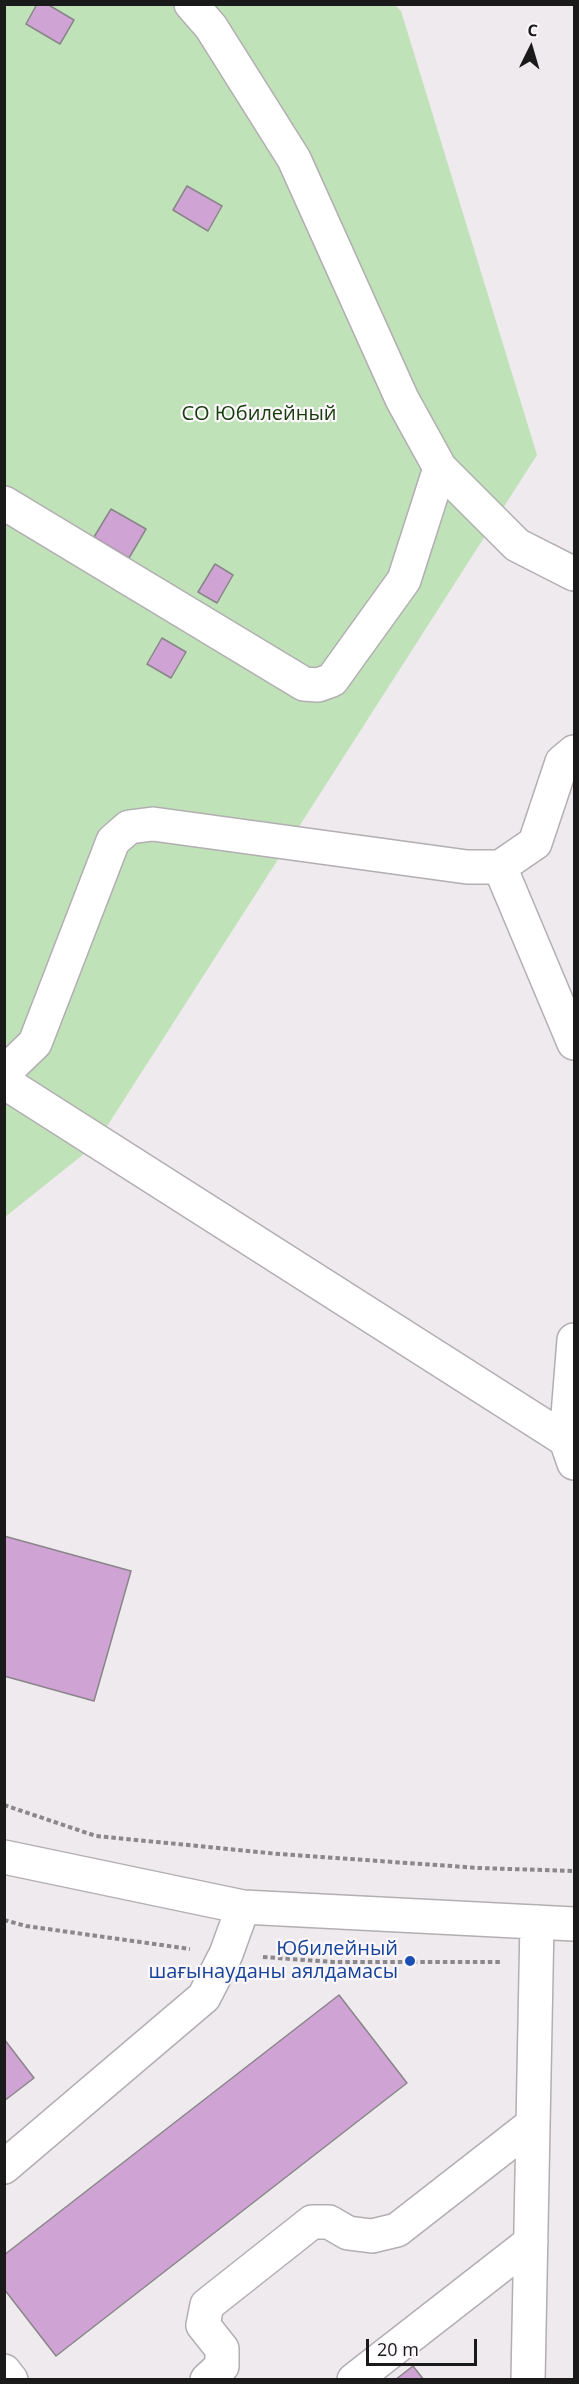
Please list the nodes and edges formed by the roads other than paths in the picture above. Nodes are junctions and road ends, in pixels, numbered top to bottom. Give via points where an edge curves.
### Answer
1 (191, 4) edge
2 (440, 468) junction
3 (4, 503) edge
4 (574, 574) edge
5 (574, 752) edge
6 (500, 867) junction
7 (574, 1043) edge
8 (4, 1073) edge
9 (4, 1082) edge
10 (574, 1340) edge
11 (570, 1452) edge
12 (4, 1857) edge
13 (243, 1907) junction
14 (537, 1922) junction
15 (574, 1924) edge
16 (534, 2124) junction
17 (4, 2167) edge
18 (531, 2242) junction
19 (4, 2371) edge
20 (11, 2379) edge
21 (207, 2379) edge
22 (354, 2379) edge
23 (528, 2379) edge

1 - 2 lane via 211,27 294,159 402,399
2 - 3 lane via 404,580 332,680 318,685 304,684
2 - 4 lane via 516,545
5 - 6 lane via 562,762 535,843
6 - 7 lane
6 - 8 lane via 467,867 153,824 129,827 113,842 35,1043
9 - 11 lane
10 - 11 lane
12 - 13 lane
13 - 14 lane
13 - 17 lane via 226,1954 204,1997
14 - 15 lane
14 - 16 lane
16 - 18 lane
16 - 21 lane via 397,2230 372,2236 348,2233 330,2222 312,2222 207,2305 204,2325 222,2349 222,2366
18 - 22 lane
18 - 23 lane
19 - 20 lane

